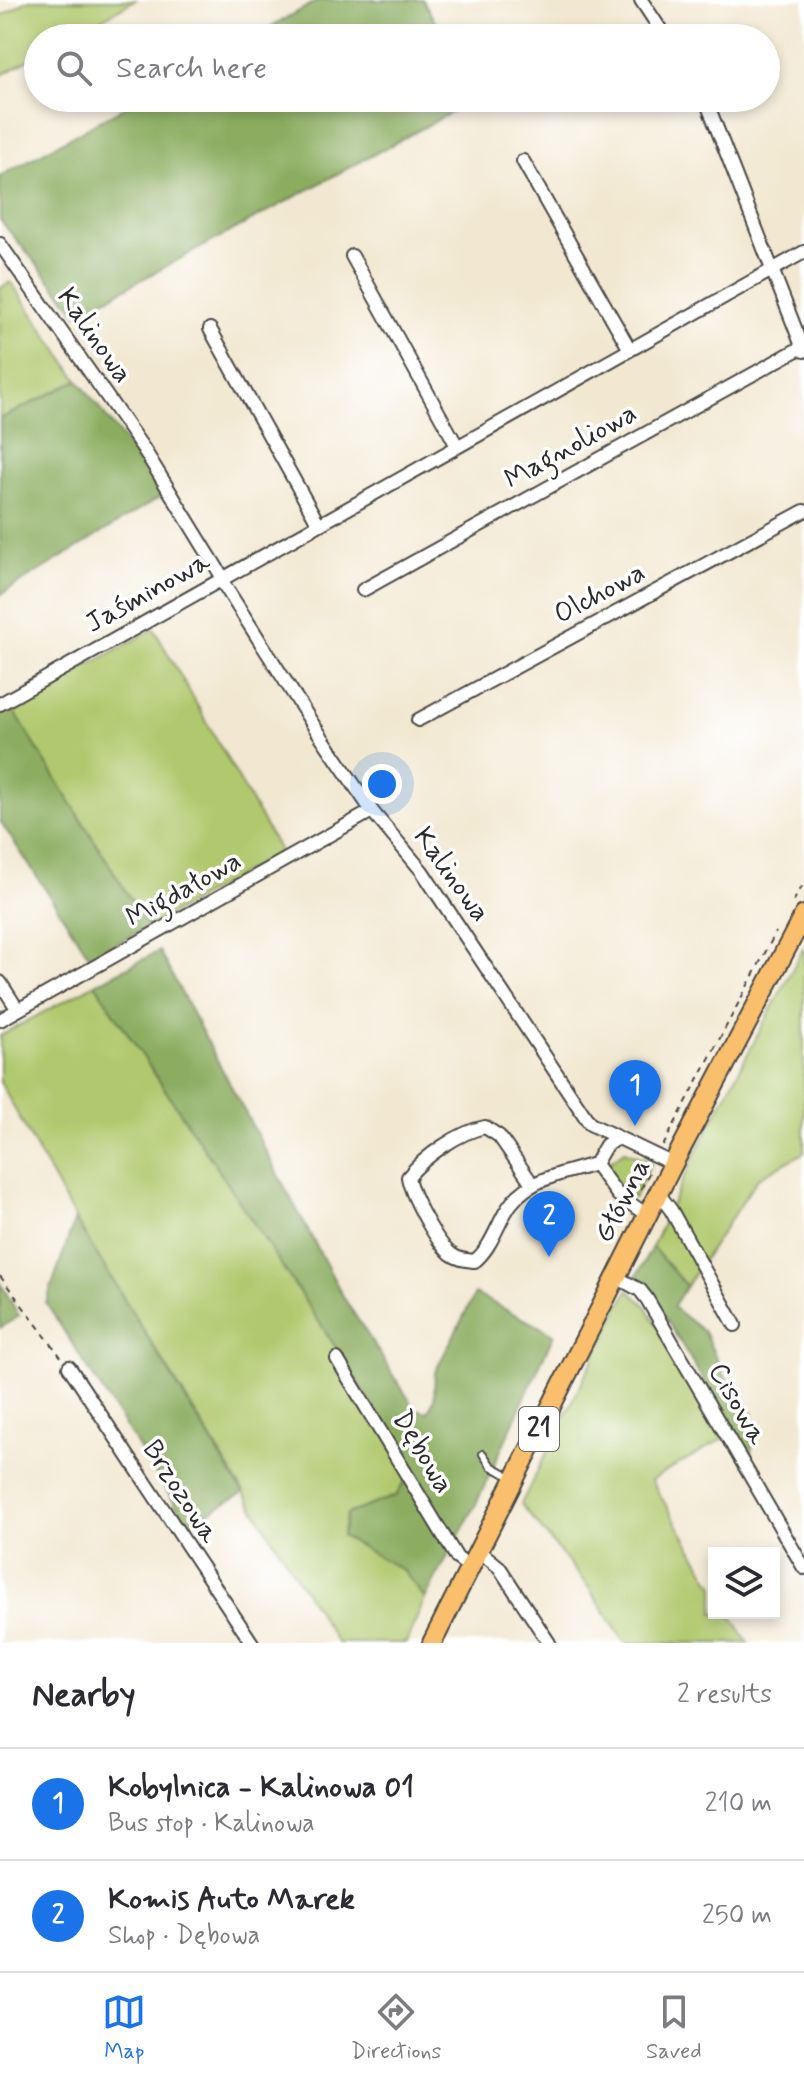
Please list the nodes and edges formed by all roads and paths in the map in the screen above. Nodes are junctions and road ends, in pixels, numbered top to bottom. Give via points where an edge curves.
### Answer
1 (641, 0) edge
2 (657, 24) edge
3 (710, 112) edge
4 (523, 161) dead end
5 (0, 244) edge
6 (804, 252) edge
7 (352, 256) dead end
8 (771, 270) junction
9 (210, 329) dead end
10 (629, 348) junction
11 (803, 349) edge
12 (457, 446) junction
13 (804, 511) edge
14 (318, 523) junction
15 (222, 579) junction
16 (363, 590) dead end
17 (0, 704) edge
18 (418, 720) dead end
19 (372, 811) junction
20 (804, 915) edge
21 (0, 982) edge
22 (18, 1010) junction
23 (0, 1020) edge
24 (618, 1138) junction
25 (595, 1164) junction
26 (673, 1164) junction
27 (531, 1182) junction
28 (658, 1193) junction
29 (647, 1215) junction
30 (0, 1276) edge
31 (616, 1277) junction
32 (735, 1325) dead end
33 (337, 1359) dead end
34 (69, 1367) joint
35 (483, 1454) dead end
36 (514, 1479) junction
37 (478, 1550) junction
38 (469, 1567) junction
39 (804, 1568) edge
40 (252, 1643) edge
41 (432, 1643) edge
42 (549, 1643) edge

1 - 2 street
3 - 8 street
4 - 10 street
5 - 15 street, Kalinowa via 143,448
6 - 8 street, Jaśminowa
7 - 12 street
8 - 10 street, Jaśminowa
8 - 11 street
9 - 14 street
10 - 12 street, Jaśminowa
11 - 16 street, Magnoliowa
12 - 14 street, Jaśminowa
13 - 18 street, Olchowa
14 - 15 street, Jaśminowa
15 - 17 street, Jaśminowa
15 - 19 street, Kalinowa
19 - 22 street, Migdałowa
19 - 24 street, Kalinowa via 422,871 590,1124
20 - 26 main road, Główna / 21
21 - 22 street
22 - 23 street, Migdałowa
24 - 25 street via 606,1145
24 - 26 street, Kalinowa
25 - 27 street
25 - 29 street via 618,1195
26 - 28 main road, Główna / 21
27 - 27 street via 506,1210 486,1252 475,1261 449,1253 410,1191 408,1177 471,1130 485,1127 499,1136
28 - 29 main road, Główna / 21
28 - 32 street, Cisowa
29 - 31 main road, Główna / 21
30 - 34 path
31 - 36 main road, Główna / 21
31 - 39 street, Cisowa via 647,1299
33 - 38 street, Dębowa via 457,1558
34 - 40 street, Brzozowa
35 - 36 lane via 491,1466
36 - 37 main road, Główna / 21
37 - 38 main road, Główna / 21
37 - 42 street via 499,1567
38 - 41 main road, Główna / 21

